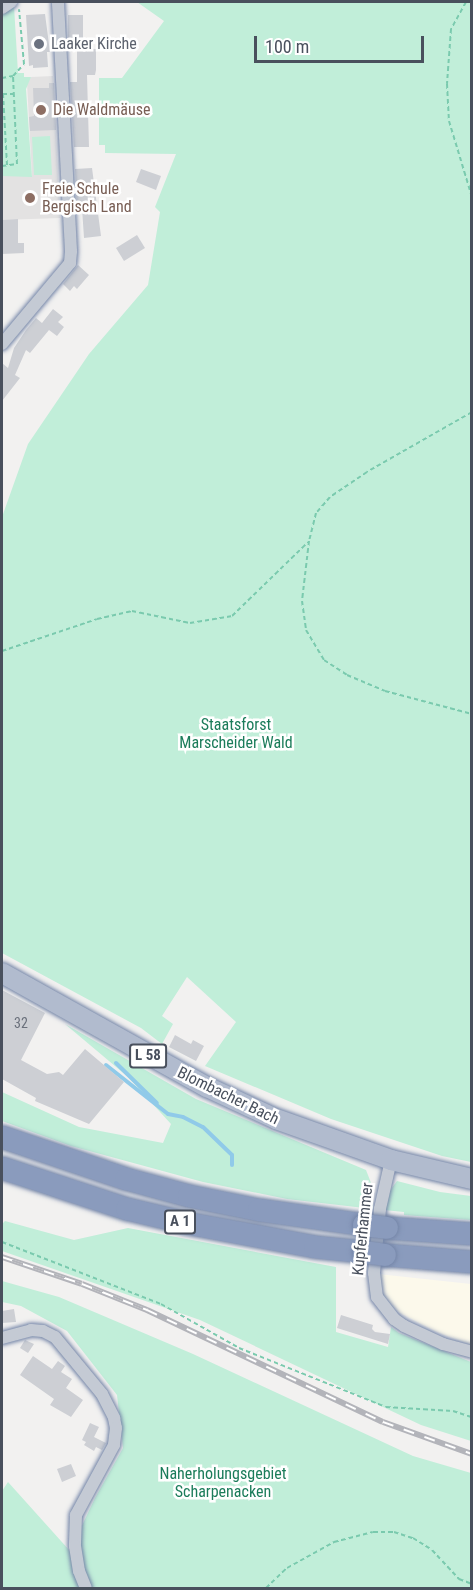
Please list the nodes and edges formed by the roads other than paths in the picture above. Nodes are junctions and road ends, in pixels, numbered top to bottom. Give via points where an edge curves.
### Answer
1 (11, 2) edge
2 (58, 2) edge
3 (2, 8) edge
4 (2, 344) edge
5 (2, 973) edge
6 (2, 1137) edge
7 (391, 1160) junction
8 (2, 1168) edge
9 (471, 1179) edge
10 (471, 1234) edge
11 (471, 1262) edge
12 (2, 1338) edge
13 (471, 1352) edge
14 (86, 1588) edge

1 - 3 street
2 - 4 street via 70,263
5 - 7 main road, Blombacher Bach / L 58 via 207,1087 311,1134
6 - 10 highway, A 1, bridge via 189,1196 364,1225
7 - 9 main road, Blombacher Bach / L 58
7 - 13 street, Kupferhammer via 380,1209 374,1273 377,1297 404,1326
8 - 11 highway, A 1 via 128,1209 186,1223 315,1247
12 - 14 street via 31,1330 55,1337 102,1394 114,1418 114,1445 76,1515 75,1546

